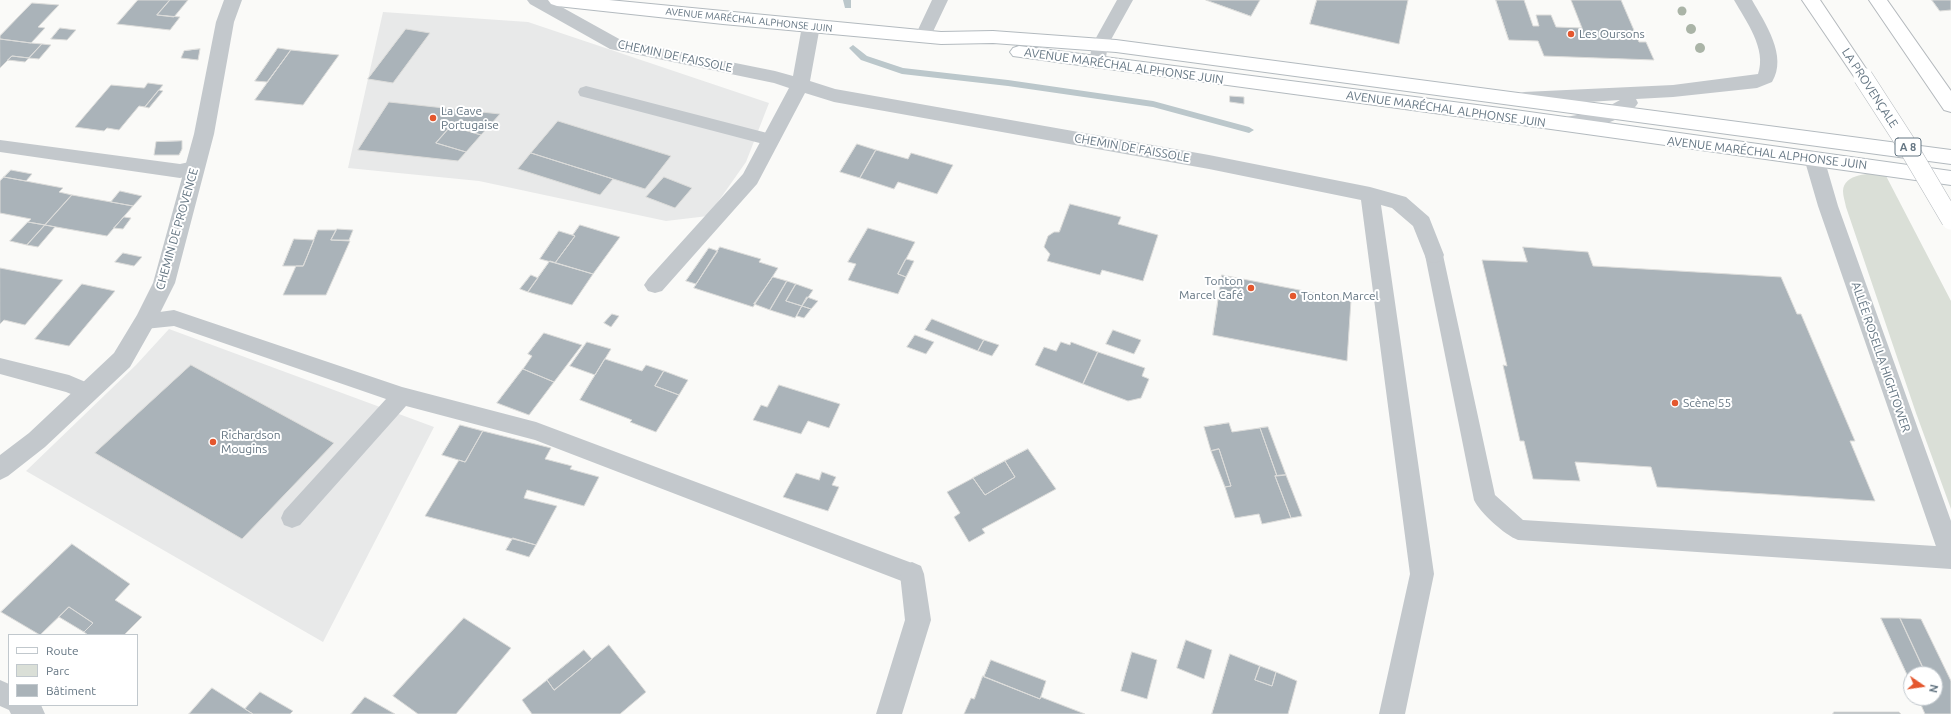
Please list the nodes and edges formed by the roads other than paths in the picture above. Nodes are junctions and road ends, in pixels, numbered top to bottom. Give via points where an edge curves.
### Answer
1 (233, 0) edge
2 (536, 0) edge
3 (557, 0) edge
4 (940, 0) edge
5 (1124, 0) edge
6 (1743, 0) edge
7 (1811, 0) edge
8 (1878, 0) edge
9 (811, 26) junction
10 (932, 37) junction
11 (1100, 45) junction
12 (1096, 63) junction
13 (800, 84) junction
14 (586, 92) dead end
15 (1641, 94) junction
16 (1524, 99) junction
17 (1951, 105) edge
18 (1620, 112) junction
19 (1561, 124) junction
20 (771, 140) junction
21 (0, 146) edge
22 (1951, 157) edge
23 (1814, 158) junction
24 (194, 168) junction
25 (1951, 178) edge
26 (1370, 194) junction
27 (1951, 220) edge
28 (1434, 255) joint
29 (655, 285) dead end
30 (145, 321) junction
31 (0, 366) edge
32 (88, 392) junction
33 (402, 396) junction
34 (0, 469) edge
35 (292, 518) dead end
36 (1951, 556) edge
37 (912, 574) joint
38 (21, 706) edge
39 (33, 714) edge
40 (890, 714) edge
41 (1392, 714) edge

1 - 24 street, CHEMIN DE PROVENCE via 225,22 204,134
2 - 13 street, CHEMIN DE FAISSOLE via 616,45
3 - 9 main road, AVENUE MARÉCHAL ALPHONSE JUIN
4 - 10 lane
5 - 11 lane
6 - 15 street via 1768,52 1770,71 1766,78 1757,82
7 - 27 main road, LA PROVENÇALE / A 8, bridge via 1905,142
8 - 17 main road
9 - 10 main road, AVENUE MARÉCHAL ALPHONSE JUIN
9 - 13 street
10 - 11 main road, AVENUE MARÉCHAL ALPHONSE JUIN via 993,37
10 - 12 main road, AVENUE MARÉCHAL ALPHONSE JUIN
11 - 12 lane
11 - 16 main road, AVENUE MARÉCHAL ALPHONSE JUIN
12 - 19 main road, AVENUE MARÉCHAL ALPHONSE JUIN
13 - 20 street
13 - 26 street, CHEMIN DE FAISSOLE via 834,95 1209,162
14 - 20 lane
15 - 16 street
15 - 18 street
16 - 18 main road, AVENUE MARÉCHAL ALPHONSE JUIN
18 - 19 street via 1597,119
18 - 22 main road, AVENUE MARÉCHAL ALPHONSE JUIN
19 - 23 main road, AVENUE MARÉCHAL ALPHONSE JUIN
20 - 29 street via 750,179
21 - 24 lane via 180,170
23 - 25 main road, AVENUE MARÉCHAL ALPHONSE JUIN
23 - 36 street, ALLÉE ROSELLA HIGHTOWER via 1828,206
24 - 30 street, CHEMIN DE PROVENCE via 164,283
26 - 28 street, CHEMIN DE FAISSOLE via 1399,202 1422,222
26 - 41 street via 1422,574
28 - 36 lane via 1485,500 1518,530
30 - 32 street, CHEMIN DE PROVENCE via 122,360
30 - 33 lane via 174,318
31 - 32 lane via 69,384
32 - 34 street, CHEMIN DE PROVENCE via 37,440
33 - 35 lane
33 - 37 lane via 536,431
37 - 40 street via 918,620
38 - 39 lane

